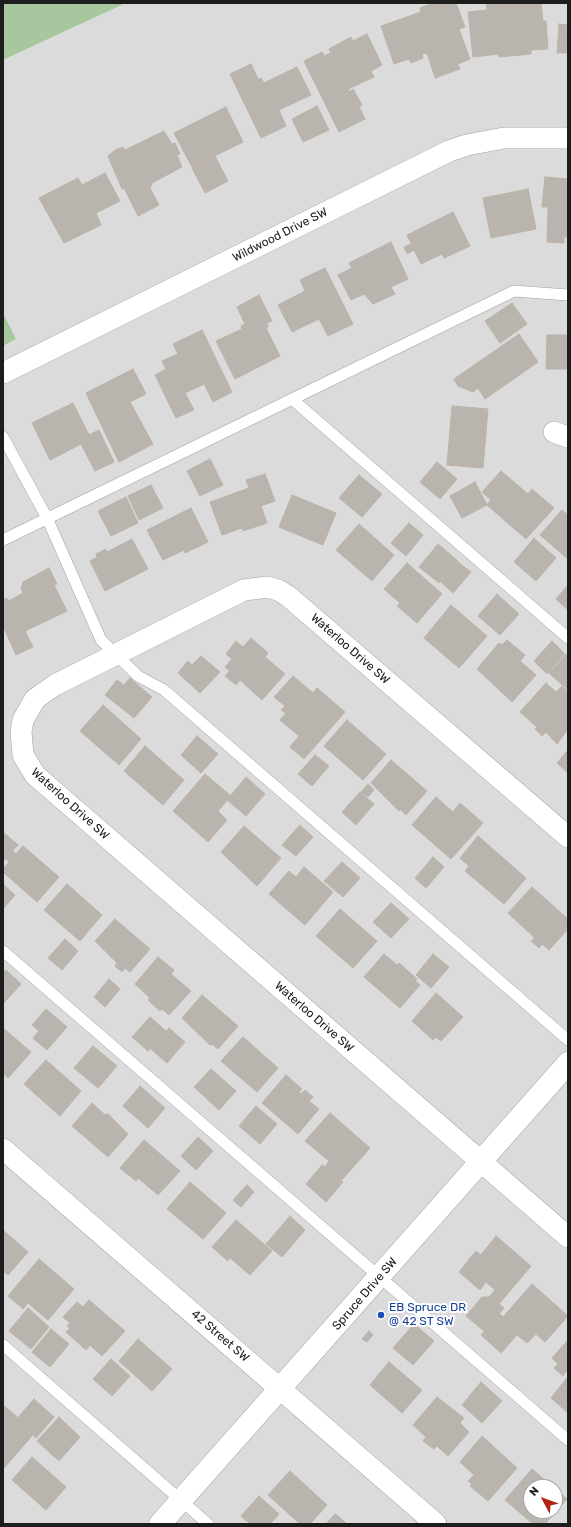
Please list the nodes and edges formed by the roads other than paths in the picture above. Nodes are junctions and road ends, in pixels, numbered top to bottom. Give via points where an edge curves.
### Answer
1 (568, 138) edge
2 (568, 295) edge
3 (3, 373) edge
4 (292, 399) junction
5 (3, 437) edge
6 (47, 518) junction
7 (3, 540) edge
8 (568, 638) edge
9 (117, 655) junction
10 (568, 837) edge
11 (3, 951) edge
12 (568, 1040) edge
13 (568, 1063) edge
14 (3, 1149) edge
15 (481, 1161) junction
16 (568, 1237) edge
17 (378, 1278) junction
18 (3, 1345) edge
19 (281, 1390) junction
20 (568, 1440) edge
21 (181, 1501) junction
22 (160, 1524) edge
23 (208, 1524) edge
24 (436, 1524) edge

1 - 3 street, Wildwood Drive SW via 504,138 449,151
2 - 4 lane via 514,291
4 - 6 lane
4 - 8 lane
5 - 6 lane
6 - 7 lane
6 - 9 lane via 101,640
9 - 10 street, Waterloo Drive SW via 244,590 267,587 278,590
9 - 12 lane via 138,676 164,690
9 - 15 street, Waterloo Drive SW via 54,685 35,699 23,720 21,732 23,755 28,766 41,780
11 - 17 lane
13 - 15 street, Spruce Drive SW
14 - 19 street, 42 Street SW
15 - 16 street, Waterloo Drive SW
15 - 17 street, Spruce Drive SW
17 - 19 street, Spruce Drive SW
17 - 20 lane
18 - 21 lane
19 - 21 street, Spruce Drive SW
19 - 24 street, 42 Street SW
21 - 22 street, Spruce Drive SW
21 - 23 lane

